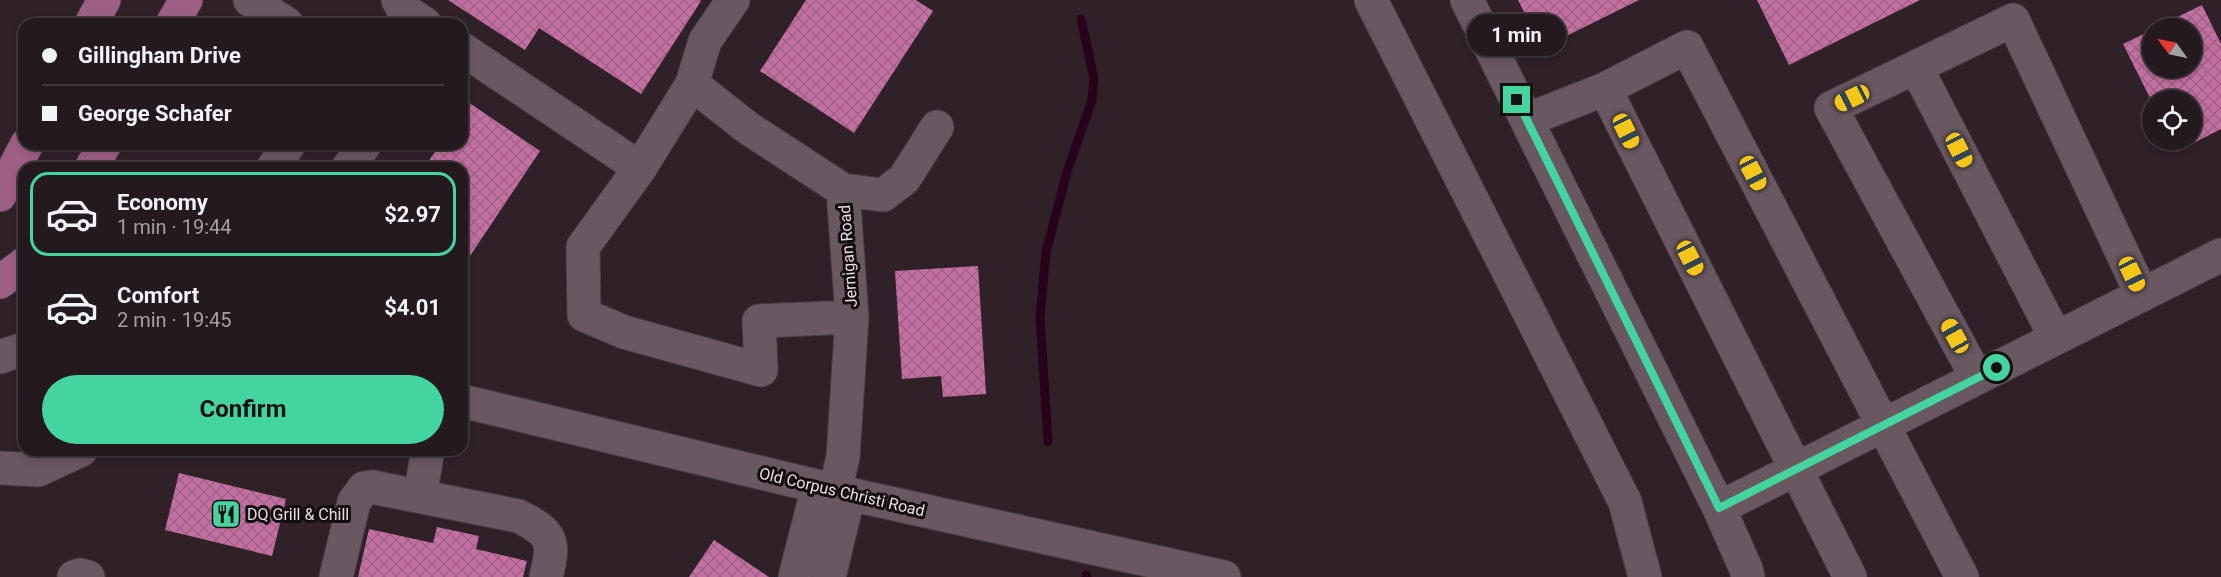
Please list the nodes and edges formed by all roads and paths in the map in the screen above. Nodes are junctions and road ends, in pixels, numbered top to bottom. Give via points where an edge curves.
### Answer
1 (104, 0) edge
2 (186, 0) edge
3 (250, 0) edge
4 (398, 0) edge
5 (733, 0) edge
6 (1371, 0) edge
7 (1467, 0) edge
8 (95, 18) edge
9 (176, 18) edge
10 (278, 18) edge
11 (416, 18) edge
12 (468, 53) edge
13 (1917, 67) junction
14 (692, 84) junction
15 (1605, 89) junction
16 (1527, 120) junction
17 (937, 127) dead end
18 (24, 150) edge
19 (640, 168) junction
20 (843, 190) junction
21 (0, 195) edge
22 (2221, 255) edge
23 (18, 268) edge
24 (18, 281) edge
25 (0, 282) edge
26 (0, 287) edge
27 (2142, 295) junction
28 (852, 317) junction
29 (2056, 338) junction
30 (18, 351) edge
31 (0, 357) edge
32 (1977, 378) junction
33 (468, 402) edge
34 (1884, 425) junction
35 (68, 456) edge
36 (427, 456) edge
37 (0, 468) edge
38 (1796, 469) junction
39 (834, 491) junction
40 (420, 496) junction
41 (1719, 508) junction
42 (74, 577) edge
43 (88, 577) edge
44 (336, 577) edge
45 (546, 577) edge
46 (795, 577) edge
47 (829, 577) edge
48 (1224, 577) edge
49 (1645, 577) edge
50 (1748, 577) edge
51 (1850, 577) edge
52 (1962, 577) edge

1 - 8 main road
2 - 9 main road
3 - 10 street
4 - 11 street
5 - 14 street via 705,41
6 - 49 street via 1625,502
7 - 16 street
12 - 19 street
13 - 27 street via 2013,20
13 - 29 street
13 - 32 street via 1831,108
14 - 19 street
14 - 20 street, Jernigan Road via 748,128
15 - 16 street
15 - 34 street via 1687,47
15 - 38 street
16 - 41 street
17 - 20 street via 904,179 883,195
18 - 21 main road
19 - 28 street via 583,247 584,315 624,332 761,370 759,321
20 - 28 street, Jernigan Road
22 - 27 street
23 - 25 main road
24 - 26 street
27 - 29 street
28 - 39 street, Jernigan Road via 843,457
29 - 32 street
30 - 31 street
32 - 34 street
33 - 39 street, Old Corpus Christi Road
34 - 38 street
34 - 52 street
35 - 37 street via 38,470
36 - 40 street
38 - 41 street
38 - 51 street
39 - 46 street
39 - 47 street
39 - 48 street, Old Corpus Christi Road
40 - 44 street via 364,488 354,502
40 - 45 street via 518,516 535,524 551,543
41 - 50 street
42 - 43 street

